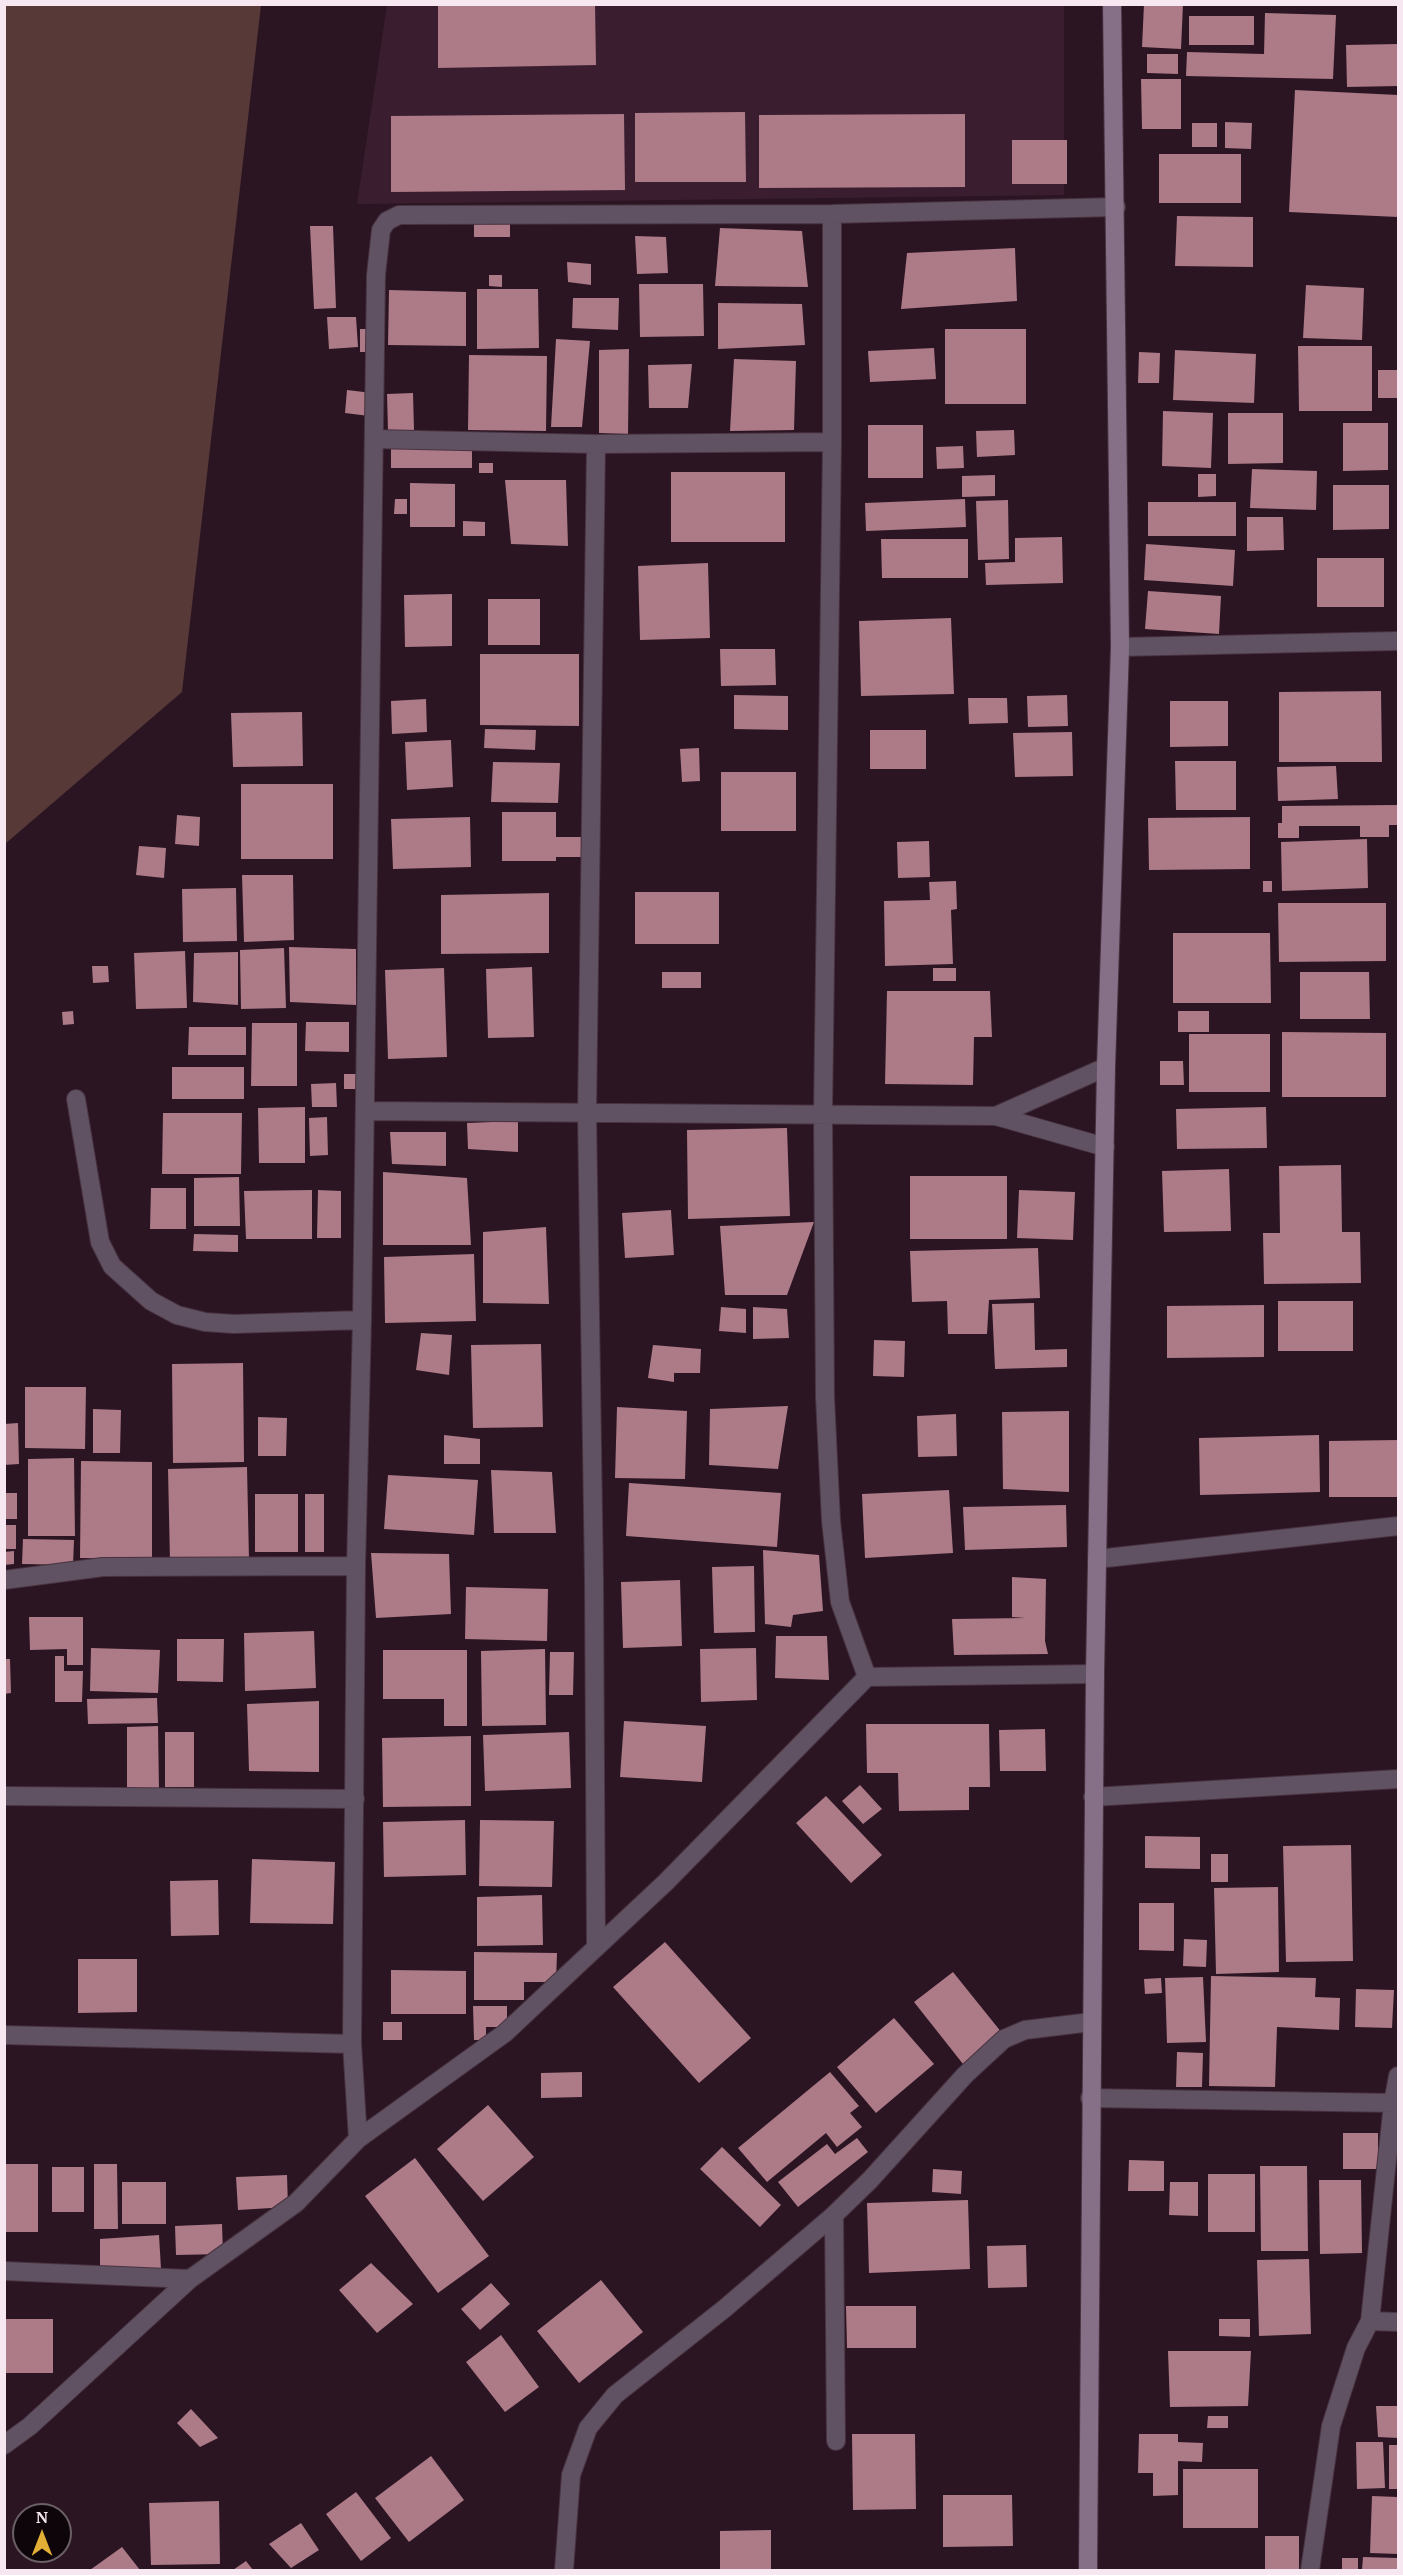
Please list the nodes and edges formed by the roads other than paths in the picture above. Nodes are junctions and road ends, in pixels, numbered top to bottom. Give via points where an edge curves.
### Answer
1 (1112, 4) edge
2 (1116, 207) junction
3 (832, 214) junction
4 (374, 438) junction
5 (832, 442) junction
6 (596, 444) junction
7 (1398, 641) edge
8 (1120, 647) junction
9 (1106, 1067) junction
10 (76, 1099) dead end
11 (365, 1111) junction
12 (587, 1113) junction
13 (823, 1114) junction
14 (996, 1116) junction
15 (1105, 1147) junction
16 (362, 1320) junction
17 (1398, 1526) edge
18 (1097, 1559) junction
19 (356, 1566) junction
20 (4, 1581) edge
21 (1095, 1674) junction
22 (867, 1677) junction
23 (1398, 1779) edge
24 (4, 1796) edge
25 (1093, 1797) junction
26 (355, 1799) junction
27 (596, 1947) junction
28 (1091, 2022) junction
29 (4, 2035) edge
30 (352, 2044) junction
31 (1398, 2076) edge
32 (1090, 2098) junction
33 (1393, 2103) junction
34 (358, 2139) junction
35 (834, 2215) junction
36 (4, 2271) edge
37 (190, 2279) junction
38 (1370, 2321) junction
39 (1398, 2322) edge
40 (836, 2441) dead end
41 (4, 2445) edge
42 (564, 2571) edge
43 (1088, 2571) edge
44 (1310, 2571) edge

1 - 2 street
2 - 3 street
2 - 8 street
3 - 4 street via 399,214 387,221 378,240
3 - 5 street
4 - 6 street
4 - 11 street
5 - 6 street
5 - 13 street
6 - 12 street
7 - 8 street
8 - 9 street
9 - 14 street
9 - 15 street
10 - 16 street via 100,1242 112,1266 151,1301 177,1315 205,1322
11 - 12 street
11 - 16 street
12 - 13 street
12 - 27 street
13 - 14 street
13 - 22 street via 825,1397 834,1559 840,1602
14 - 15 street
15 - 18 street
16 - 19 street
17 - 18 street
18 - 21 street
19 - 20 street via 102,1567
19 - 26 street
21 - 22 street
21 - 25 street
22 - 27 street via 666,1882
23 - 25 street
24 - 26 street
25 - 28 street
26 - 30 street
27 - 34 street via 504,2033
28 - 32 street
28 - 35 street via 1025,2030 1004,2038
29 - 30 street
30 - 34 street
31 - 33 street
32 - 33 street
32 - 43 street
33 - 38 street
34 - 37 street via 296,2203
35 - 40 street
35 - 42 street via 615,2396 588,2428 571,2475
36 - 37 street
37 - 41 street via 38,2419
38 - 39 street
38 - 44 street via 1356,2348 1331,2426

